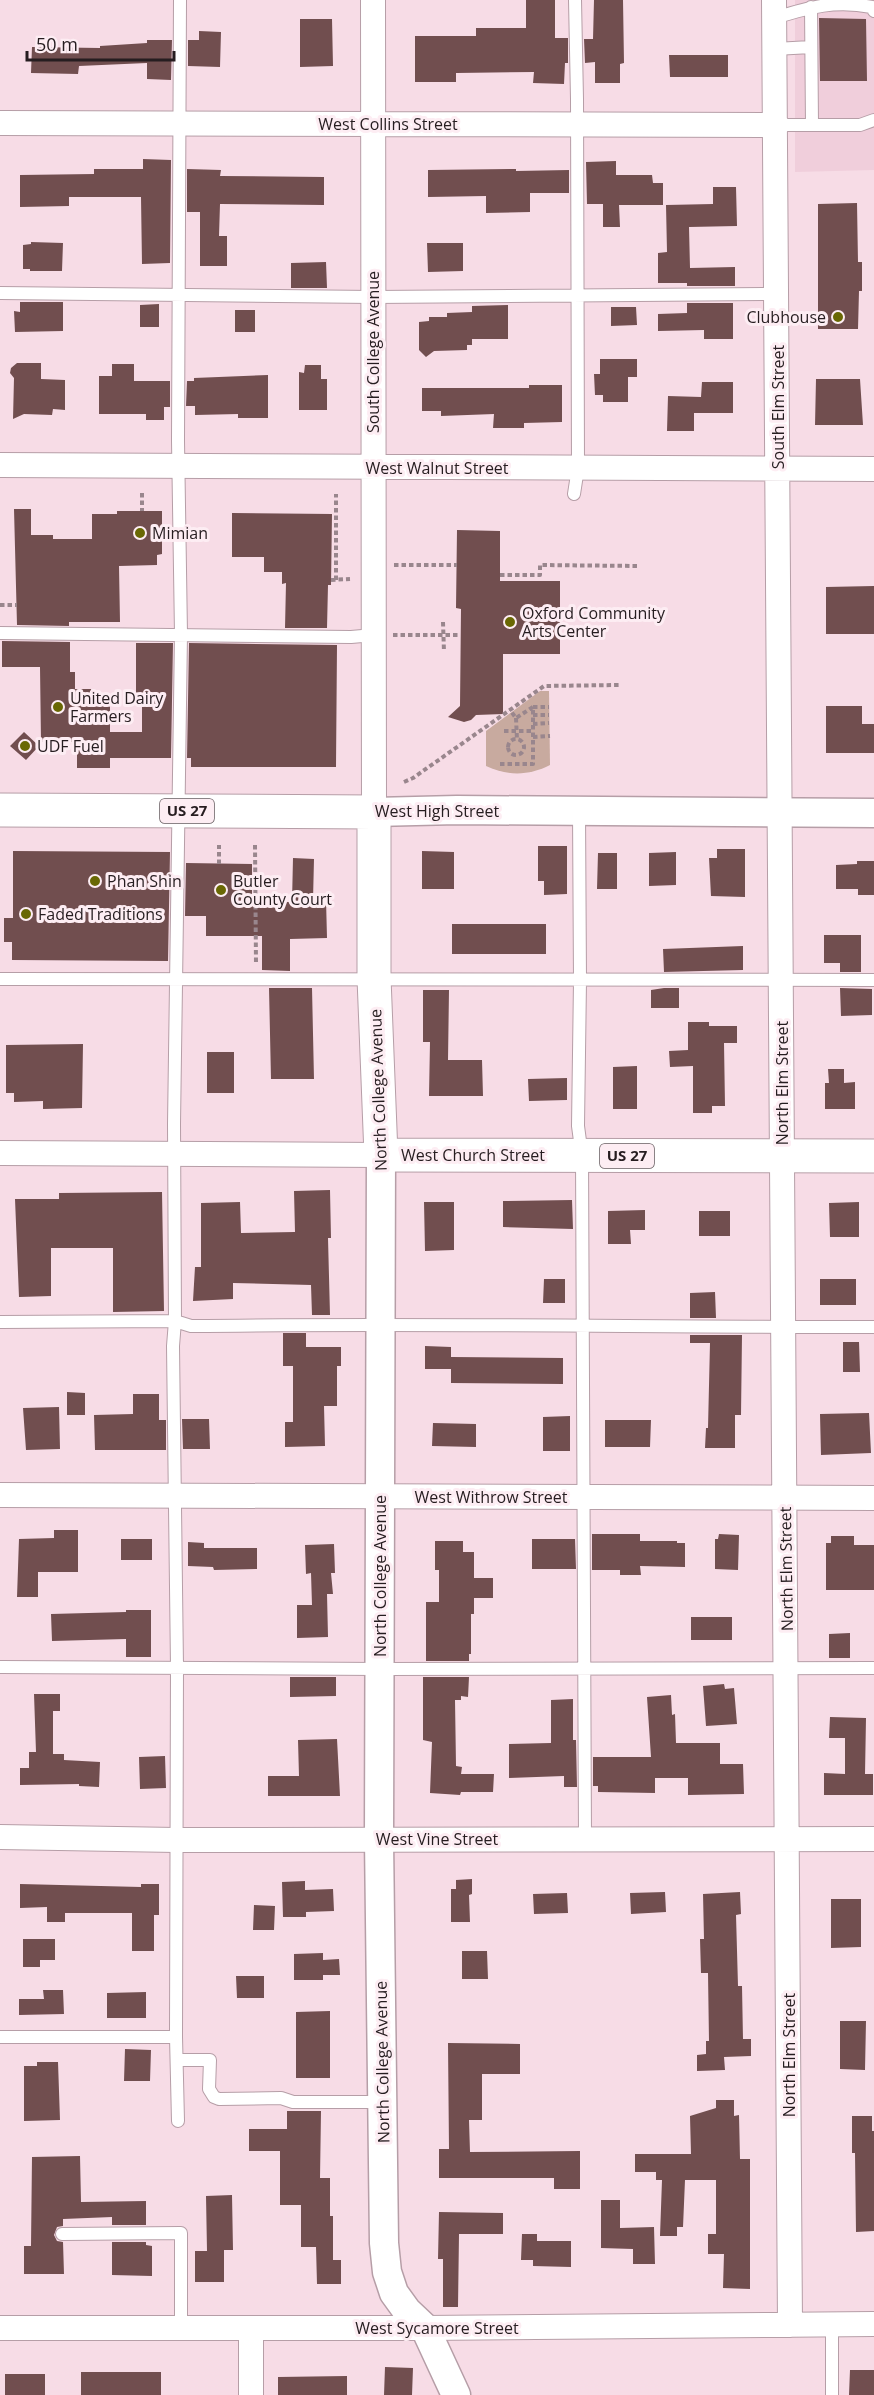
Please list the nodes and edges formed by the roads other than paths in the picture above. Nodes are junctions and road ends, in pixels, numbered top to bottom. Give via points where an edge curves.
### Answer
1 (180, 0) edge
2 (373, 0) edge
3 (575, 0) edge
4 (811, 7) junction
5 (774, 9) edge
6 (874, 11) edge
7 (811, 47) junction
8 (775, 49) junction
9 (874, 120) edge
10 (0, 123) edge
11 (179, 124) junction
12 (373, 124) junction
13 (577, 125) junction
14 (777, 125) junction
15 (812, 125) junction
16 (0, 293) edge
17 (777, 294) junction
18 (578, 295) junction
19 (178, 296) junction
20 (373, 297) junction
21 (0, 465) edge
22 (178, 466) junction
23 (374, 467) junction
24 (578, 468) junction
25 (779, 469) junction
26 (874, 469) edge
27 (574, 494) dead end
28 (0, 633) edge
29 (181, 634) junction
30 (374, 635) junction
31 (0, 810) edge
32 (177, 811) junction
33 (579, 811) junction
34 (374, 812) junction
35 (781, 813) junction
36 (874, 813) edge
37 (375, 978) junction
38 (0, 979) edge
39 (177, 979) junction
40 (781, 980) junction
41 (874, 980) edge
42 (580, 981) junction
43 (0, 1153) edge
44 (174, 1154) junction
45 (381, 1155) junction
46 (582, 1156) junction
47 (782, 1156) junction
48 (874, 1156) edge
49 (175, 1321) junction
50 (0, 1322) edge
51 (380, 1323) junction
52 (582, 1327) junction
53 (785, 1327) junction
54 (874, 1327) edge
55 (0, 1495) edge
56 (176, 1496) junction
57 (381, 1497) junction
58 (582, 1497) junction
59 (785, 1498) junction
60 (874, 1498) edge
61 (0, 1667) edge
62 (177, 1667) junction
63 (787, 1668) junction
64 (874, 1668) edge
65 (380, 1669) junction
66 (583, 1669) junction
67 (0, 1837) edge
68 (585, 1838) junction
69 (788, 1838) junction
70 (379, 1839) junction
71 (874, 1839) edge
72 (176, 1840) junction
73 (0, 2037) edge
74 (176, 2037) junction
75 (177, 2060) junction
76 (383, 2102) junction
77 (178, 2121) dead end
78 (62, 2234) dead end
79 (874, 2324) edge
80 (790, 2325) junction
81 (832, 2325) junction
82 (0, 2328) edge
83 (181, 2328) junction
84 (251, 2328) junction
85 (425, 2328) junction
86 (251, 2395) edge
87 (456, 2395) edge
88 (832, 2395) edge

1 - 11 lane
2 - 12 street, South College Avenue
3 - 13 lane
4 - 5 lane
4 - 6 lane via 834,1 858,3
4 - 7 lane
5 - 8 street, South Elm Street
7 - 8 lane
7 - 15 lane
8 - 14 street, South Elm Street
9 - 15 lane via 860,125
10 - 11 street, West Collins Street
11 - 12 street, West Collins Street
11 - 19 lane
12 - 13 street, West Collins Street
12 - 20 street, South College Avenue
13 - 14 street, West Collins Street
13 - 18 lane
14 - 15 lane
14 - 17 street, South Elm Street
16 - 19 lane
17 - 18 lane
17 - 25 street, South Elm Street
18 - 20 lane
18 - 24 lane
19 - 20 lane
19 - 22 lane
20 - 23 street, South College Avenue
21 - 22 street, West Walnut Street
22 - 23 street, West Walnut Street
22 - 29 lane
23 - 24 street, West Walnut Street
23 - 30 street, South College Avenue
24 - 25 street, West Walnut Street
24 - 27 lane
25 - 26 street, West Walnut Street
25 - 35 street, South Elm Street
28 - 29 lane
29 - 30 lane
29 - 32 lane
30 - 34 street, South College Avenue
31 - 32 highway, West High Street / US 27
32 - 34 highway, West High Street / US 27
32 - 39 lane
33 - 34 street, West High Street
33 - 35 street, West High Street
33 - 42 lane
34 - 37 highway, North College Avenue
35 - 36 street, West High Street
35 - 40 street, North Elm Street
37 - 39 lane
37 - 42 lane
37 - 45 highway, North College Avenue
38 - 39 lane
39 - 44 lane
40 - 41 lane
40 - 42 lane
40 - 47 street, North Elm Street
42 - 46 lane via 578,1126
43 - 44 street, West Church Street
44 - 45 street, West Church Street
44 - 49 lane
45 - 46 highway, West Church Street / US 27
45 - 51 street, North College Avenue
46 - 47 highway, West Church Street / US 27
46 - 52 lane
47 - 48 highway, West Church Street / US 27
47 - 53 street, North Elm Street
49 - 50 lane
49 - 51 lane via 191,1326
49 - 56 lane
51 - 52 lane
51 - 57 street, North College Avenue
52 - 53 lane
52 - 58 lane
53 - 54 lane
53 - 59 street, North Elm Street
55 - 56 street, West Withrow Street
56 - 57 street, West Withrow Street
56 - 62 lane
57 - 58 street, West Withrow Street
57 - 65 street, North College Avenue
58 - 59 street, West Withrow Street
58 - 66 lane
59 - 60 street, West Withrow Street
59 - 63 street, North Elm Street
61 - 62 lane
62 - 65 lane
62 - 72 lane
63 - 64 lane
63 - 66 lane
63 - 69 street, North Elm Street
65 - 66 lane
65 - 70 street, North College Avenue
66 - 68 lane
67 - 72 street, West Vine Street
68 - 69 street, West Vine Street
68 - 70 street, West Vine Street
69 - 71 street, West Vine Street
69 - 80 street, North Elm Street
70 - 72 street, West Vine Street
70 - 76 street, North College Avenue
72 - 74 lane
73 - 74 lane
74 - 75 lane
75 - 76 lane via 210,2060 209,2089 219,2099
75 - 77 lane
76 - 85 street, North College Avenue via 387,2272 394,2293
78 - 83 lane via 181,2233
79 - 81 street, West Sycamore Street
80 - 81 street, West Sycamore Street
80 - 85 street, West Sycamore Street
81 - 88 lane
82 - 83 street, West Sycamore Street
83 - 84 street, West Sycamore Street
84 - 85 street, West Sycamore Street
84 - 86 street
85 - 87 street, North College Avenue

